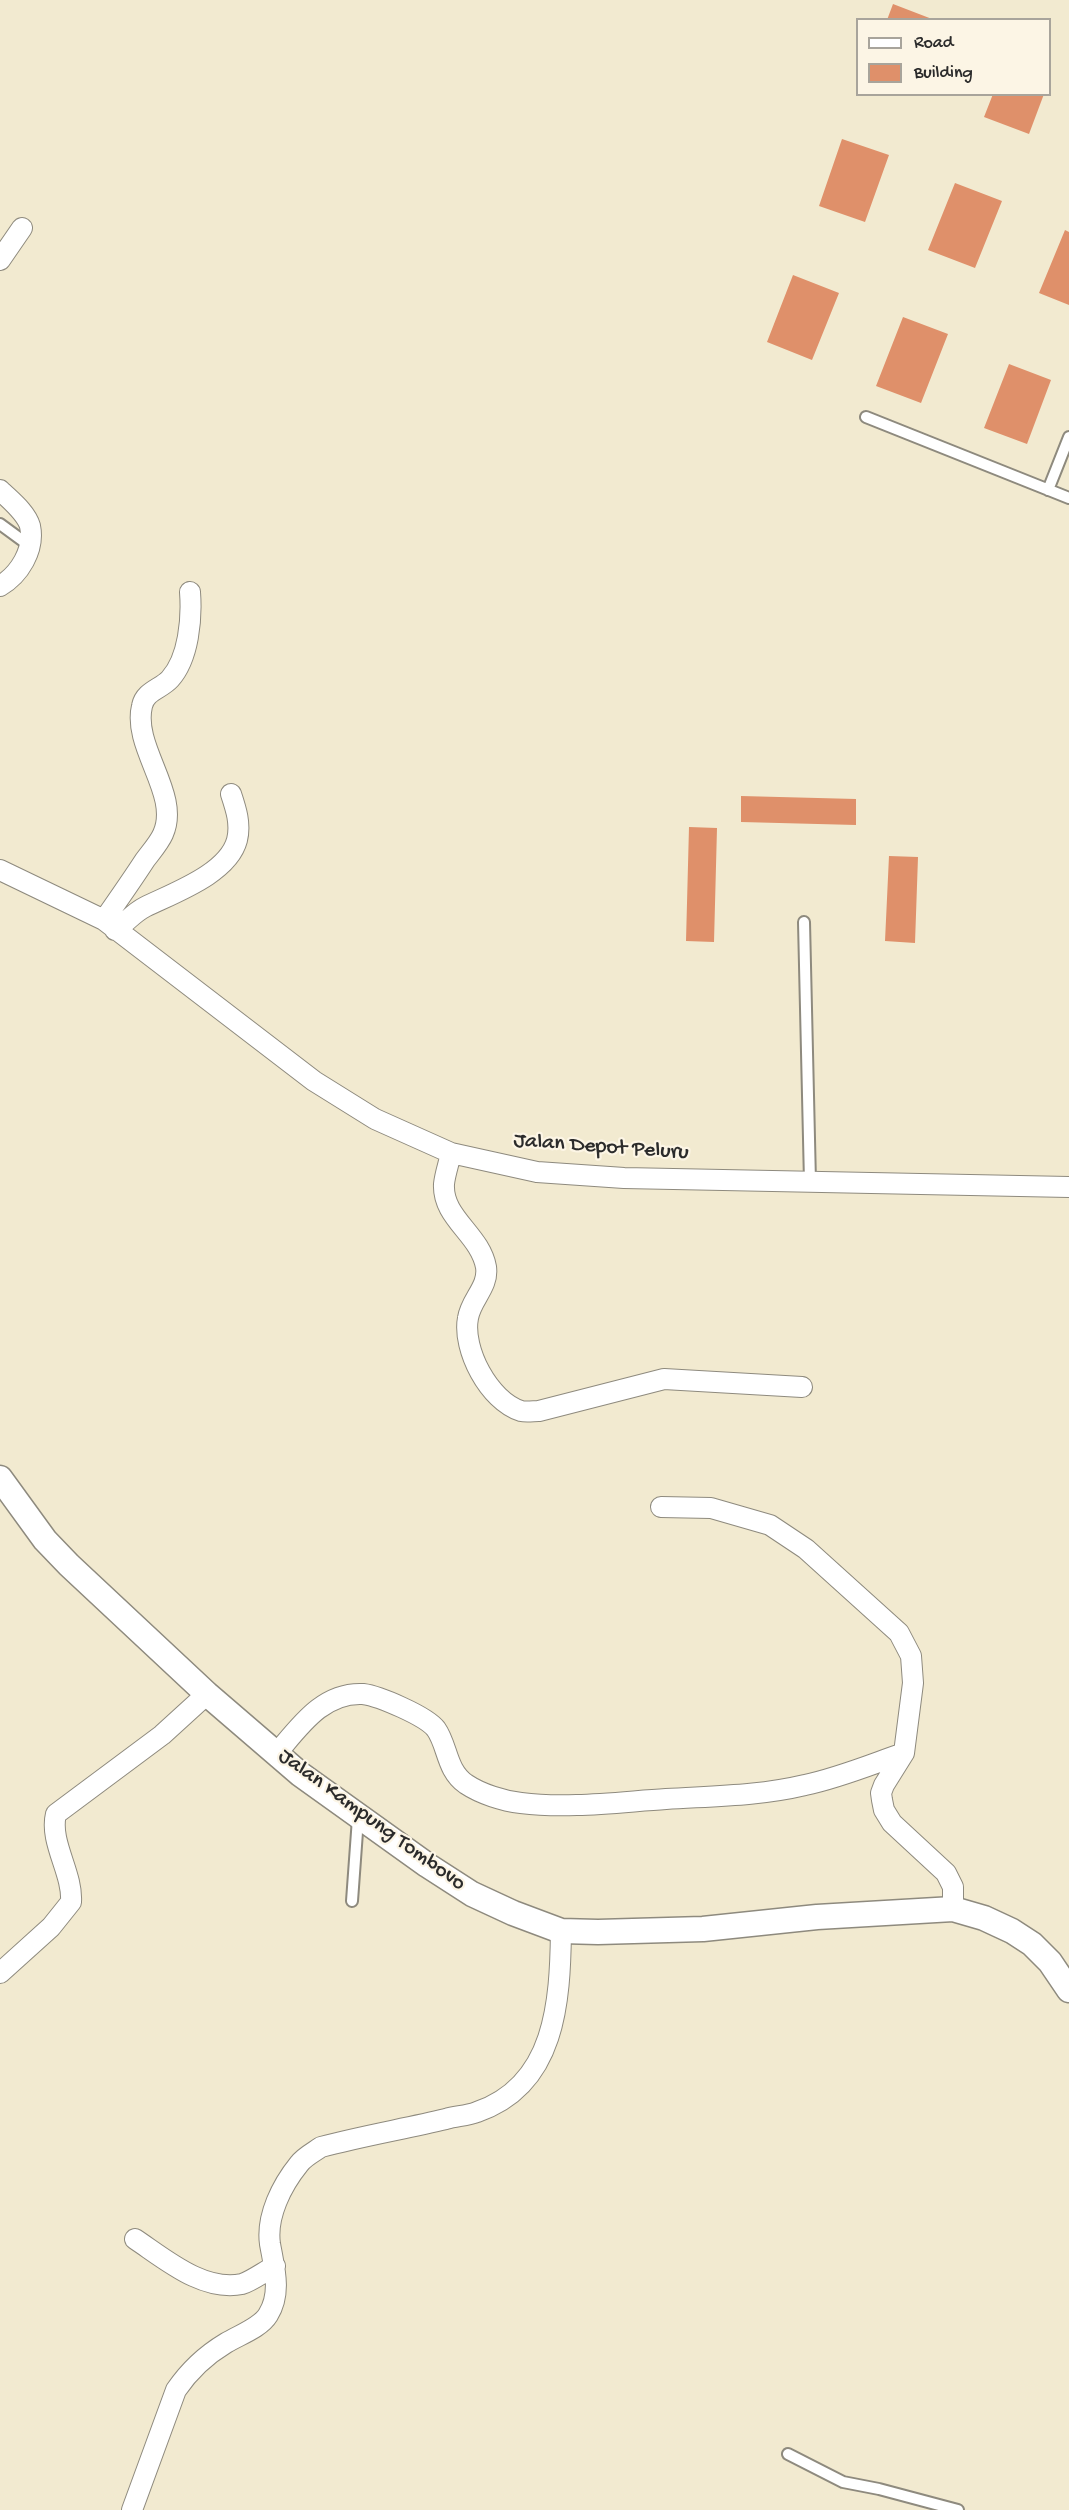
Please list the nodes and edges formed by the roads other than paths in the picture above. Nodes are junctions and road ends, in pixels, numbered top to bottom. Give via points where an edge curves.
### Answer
1 (22, 228) dead end
2 (0, 260) edge
3 (866, 417) dead end
4 (1069, 437) edge
5 (0, 490) edge
6 (1048, 490) junction
7 (1069, 498) edge
8 (0, 524) edge
9 (30, 546) junction
10 (0, 586) edge
11 (190, 592) dead end
12 (231, 794) dead end
13 (0, 870) edge
14 (804, 922) dead end
15 (110, 925) junction
16 (451, 1153) junction
17 (810, 1182) junction
18 (1069, 1187) edge
19 (802, 1387) dead end
20 (0, 1478) edge
21 (661, 1507) dead end
22 (207, 1694) junction
23 (277, 1753) junction
24 (904, 1753) junction
25 (358, 1816) junction
26 (352, 1901) dead end
27 (953, 1909) junction
28 (561, 1930) junction
29 (0, 1973) edge
30 (1067, 1983) edge
31 (135, 2239) dead end
32 (275, 2266) junction
33 (788, 2454) dead end
34 (132, 2510) edge
35 (958, 2510) edge

1 - 2 street
3 - 6 lane
4 - 6 lane
5 - 9 street via 16,504 30,525
6 - 7 lane
8 - 9 lane
9 - 10 street via 11,579
11 - 15 street via 188,637 176,671 170,680 146,695 141,712 149,756 166,803 164,833
12 - 15 street via 238,822 237,839 222,863 179,892
13 - 15 street, Jalan Depot Peluru
14 - 17 lane
15 - 16 street, Jalan Depot Peluru via 314,1081 375,1119
16 - 17 street, Jalan Depot Peluru via 548,1173
16 - 19 street via 444,1183 445,1200 481,1249 486,1273 485,1284 468,1316 466,1335 471,1355 503,1400 522,1411 539,1411 664,1379
17 - 18 street, Jalan Depot Peluru
20 - 22 street, Jalan Kampung Tombovo via 45,1540
21 - 24 street via 711,1509 770,1525 806,1550 899,1634 911,1656 913,1671
22 - 23 street, Jalan Kampung Tombovo
22 - 29 street via 162,1735 56,1814 56,1836 71,1902 51,1928
23 - 24 street via 319,1707 347,1695 365,1694 427,1721 436,1730 447,1759 466,1783 519,1803 597,1804 754,1794 834,1778
23 - 25 street, Jalan Kampung Tombovo
24 - 27 street via 881,1793 884,1810 946,1873 953,1887
25 - 26 lane
25 - 28 street, Jalan Kampung Tombovo via 472,1894
27 - 28 street, Jalan Kampung Tombovo via 864,1913 692,1930
27 - 30 street, Jalan Kampung Tombovo via 1011,1930 1032,1944
28 - 32 street via 554,2018 534,2069 507,2097 477,2112 338,2142 321,2147 299,2162 270,2214
31 - 32 street via 207,2282 244,2283
32 - 34 street via 276,2286 267,2317 202,2361 176,2390
33 - 35 lane via 843,2482

